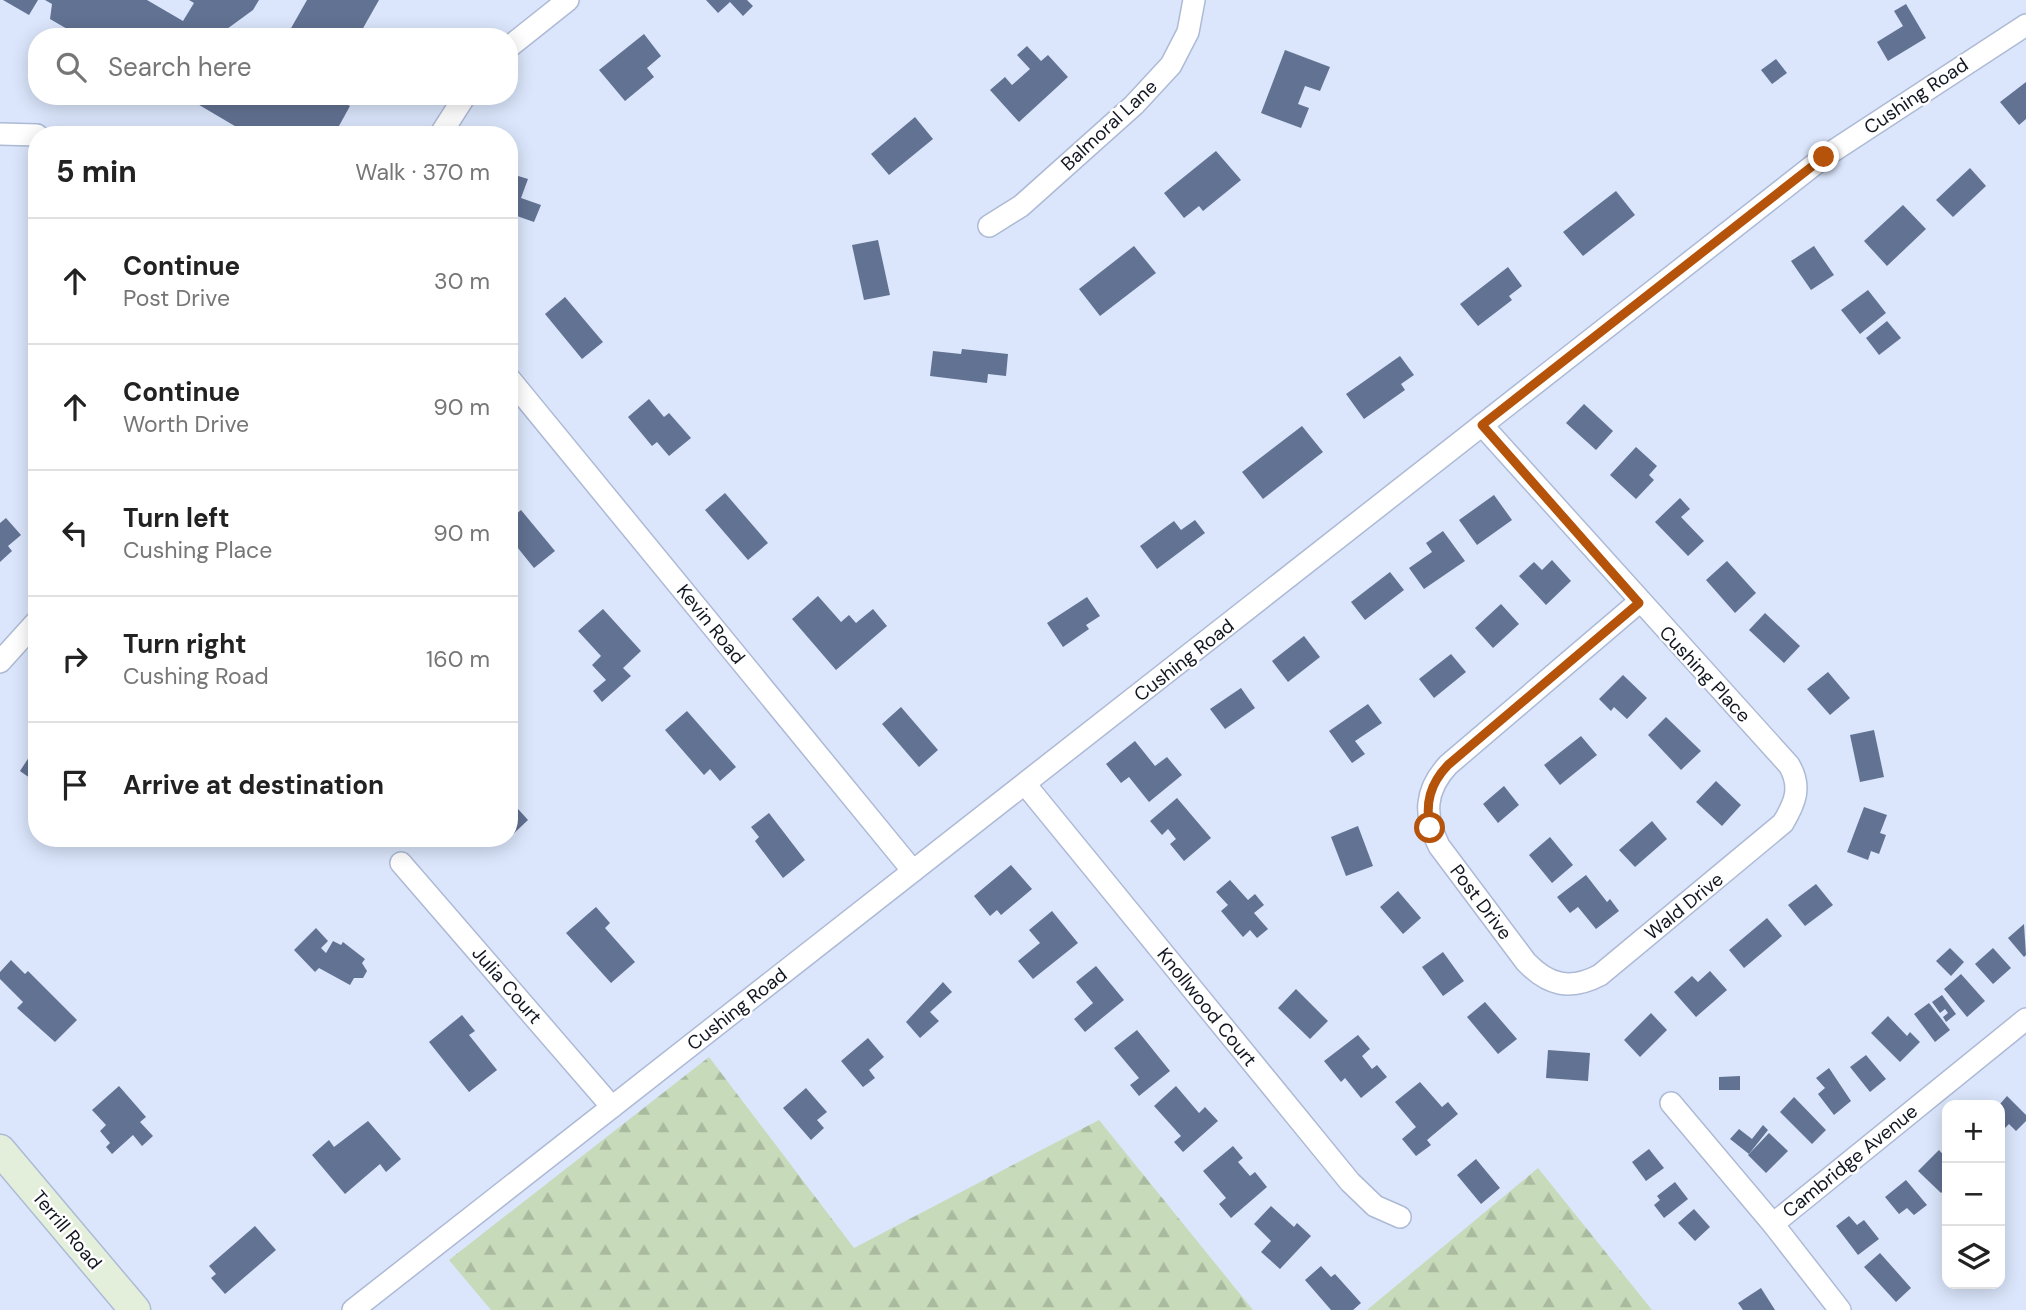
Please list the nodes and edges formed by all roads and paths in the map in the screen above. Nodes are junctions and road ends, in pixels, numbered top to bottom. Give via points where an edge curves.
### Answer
1 (568, 0) edge
2 (1194, 0) edge
3 (2026, 25) edge
4 (518, 40) edge
5 (459, 105) edge
6 (446, 126) edge
7 (0, 134) edge
8 (28, 135) edge
9 (989, 226) dead end
10 (518, 388) edge
11 (1482, 425) junction
12 (1639, 603) junction
13 (28, 631) edge
14 (0, 662) edge
15 (1789, 765) joint
16 (1025, 784) junction
17 (401, 863) dead end
18 (913, 871) junction
19 (1526, 962) joint
20 (2026, 1019) edge
21 (1671, 1103) dead end
22 (612, 1107) junction
23 (0, 1150) edge
24 (1400, 1217) dead end
25 (1773, 1224) junction
26 (135, 1310) edge
27 (353, 1310) edge
28 (1840, 1310) edge

1 - 4 street
2 - 9 street, Balmoral Lane via 1188,32 1171,65 1134,105 1021,206
3 - 11 street, Cushing Road via 1824,157
5 - 6 street
7 - 8 street
10 - 18 street, Kevin Road
11 - 12 street, Cushing Place
11 - 16 street, Cushing Road
12 - 15 street, Cushing Place
12 - 19 street, Post Drive via 1448,765 1429,797 1430,828 1440,846
13 - 14 street
15 - 19 street, Wald Drive via 1797,785 1796,798 1783,823 1600,975 1570,985 1554,983
16 - 18 street, Cushing Road
16 - 24 street, Knollwood Court via 1350,1182 1375,1206
17 - 22 street, Julia Court
18 - 22 street, Cushing Road
20 - 25 street, Cambridge Avenue
21 - 25 street
22 - 27 street, Cushing Road
23 - 26 street, Terrill Road
25 - 28 street

